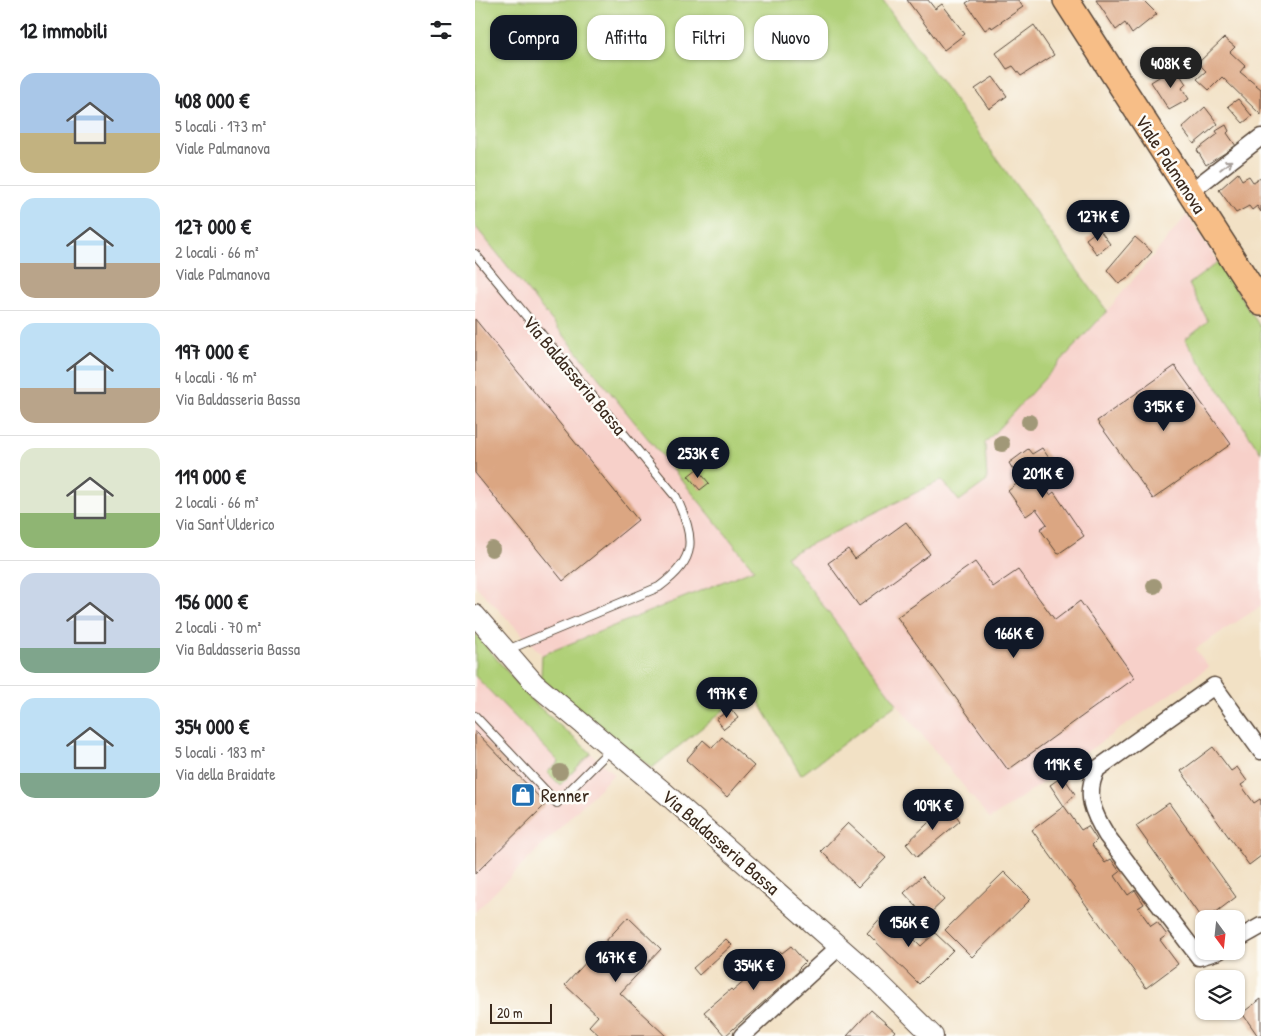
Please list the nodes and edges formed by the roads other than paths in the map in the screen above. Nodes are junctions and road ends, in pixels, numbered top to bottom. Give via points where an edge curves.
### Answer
1 (1065, 0) edge
2 (1261, 137) edge
3 (1190, 192) junction
4 (475, 254) edge
5 (1261, 303) edge
6 (475, 615) edge
7 (507, 650) junction
8 (475, 716) edge
9 (612, 748) junction
10 (1261, 751) edge
11 (1261, 926) edge
12 (1245, 935) edge
13 (839, 947) junction
14 (1195, 952) edge
15 (742, 1036) edge
16 (933, 1036) edge

1 - 3 main road, Viale Palmanova
3 -> 2 street
3 - 5 main road, Viale Palmanova
4 - 7 lane, Via Baldasseria Bassa via 676,497 690,540 688,556 677,573 659,587
6 - 7 street, Via Baldasseria Bassa
7 - 9 street, Via Baldasseria Bassa via 535,684
8 - 9 lane via 557,803
9 - 13 street, Via Baldasseria Bassa
10 - 14 street via 1214,686 1097,769 1091,781 1089,798 1107,836
11 - 12 street
13 - 15 street
13 - 16 street, Via Baldasseria Bassa

